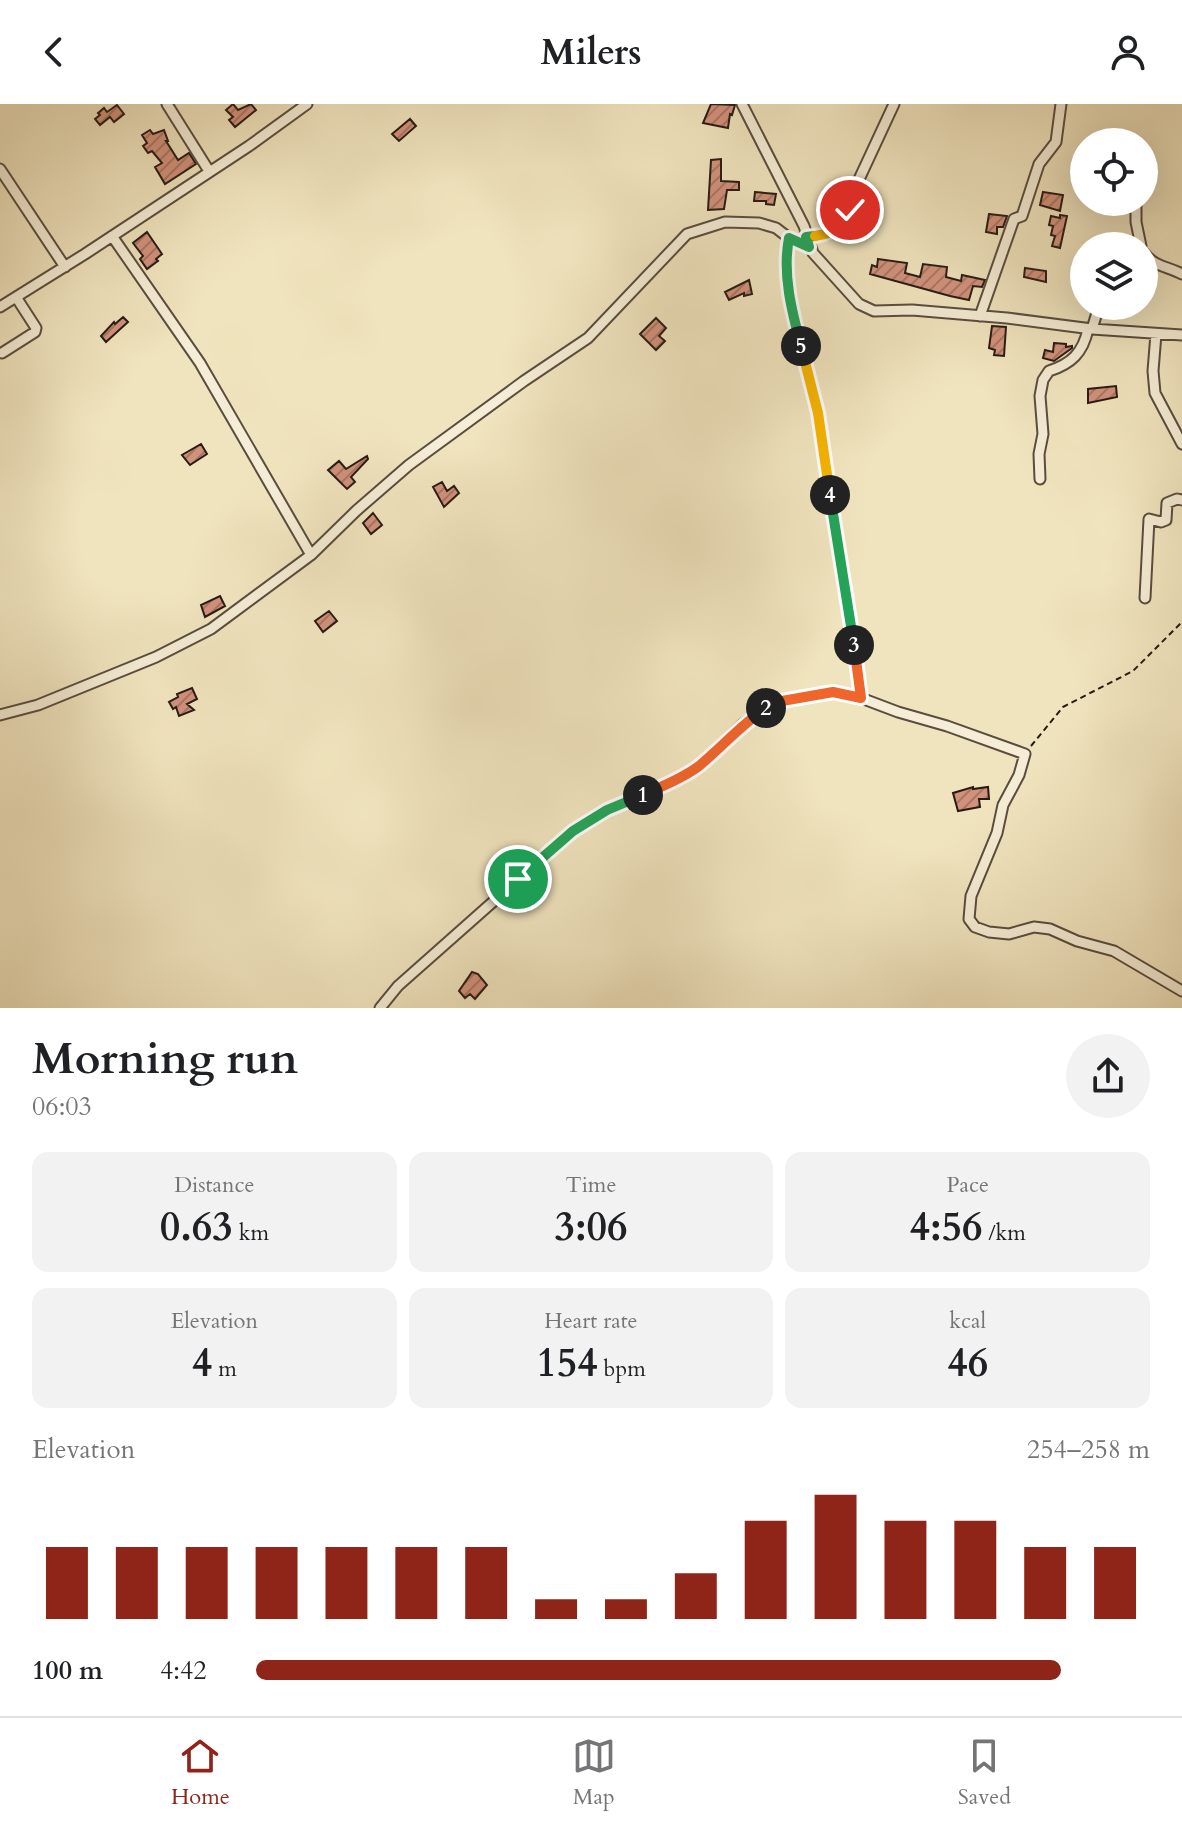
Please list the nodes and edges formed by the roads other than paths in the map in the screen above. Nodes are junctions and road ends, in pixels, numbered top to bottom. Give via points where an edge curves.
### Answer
1 (167, 104) edge
2 (307, 104) edge
3 (742, 104) edge
4 (894, 104) edge
5 (1061, 104) edge
6 (0, 169) edge
7 (209, 171) junction
8 (112, 236) junction
9 (789, 238) junction
10 (808, 242) junction
11 (65, 267) junction
12 (1158, 267) edge
13 (1182, 274) edge
14 (16, 297) junction
15 (0, 307) edge
16 (980, 316) junction
17 (1094, 320) edge
18 (1090, 329) junction
19 (1156, 334) junction
20 (1182, 335) edge
21 (2, 353) edge
22 (1182, 444) edge
23 (1040, 479) dead end
24 (1182, 500) edge
25 (311, 555) junction
26 (1145, 598) dead end
27 (861, 698) junction
28 (0, 715) edge
29 (1182, 991) edge
30 (380, 1008) edge

1 - 7 street
2 - 7 street
3 - 10 street
4 - 10 street via 843,226
5 - 16 street via 1056,142 1039,164 1022,216 1014,219
6 - 11 street
7 - 8 street
8 - 11 street
8 - 25 street via 200,363
9 - 10 street
9 - 25 street via 759,223 725,222 687,234 588,338 409,465
9 - 27 street via 786,269 792,314 818,413
10 - 16 street via 817,261 859,304 874,311
11 - 14 street
12 - 13 street
14 - 15 street
14 - 21 street via 36,328
16 - 18 street
17 - 18 street
18 - 19 street
18 - 23 street via 1067,366 1049,371 1043,380
19 - 20 street
19 - 22 street via 1155,393
24 - 26 street via 1167,503 1166,520 1149,519
25 - 28 street via 211,629 156,657
27 - 29 street via 1025,754 971,896 969,919 975,927 1009,934 1050,929 1114,951
27 - 30 street via 833,692 771,704 699,766 573,831 398,986

